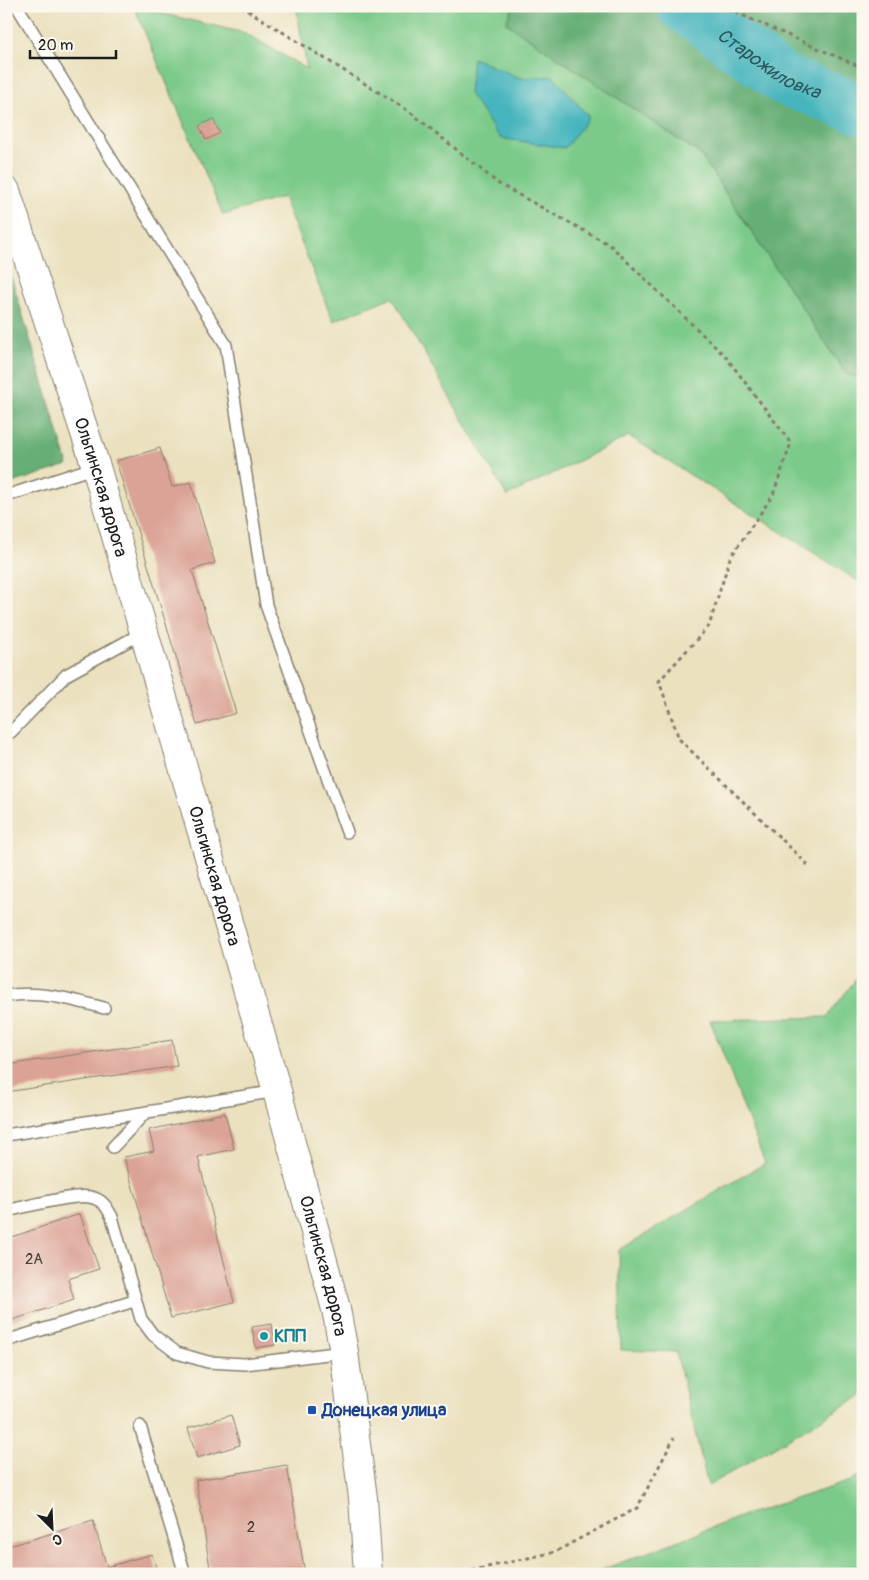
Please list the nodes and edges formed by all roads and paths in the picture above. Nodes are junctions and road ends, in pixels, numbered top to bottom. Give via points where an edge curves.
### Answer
1 (17, 6) edge
2 (241, 6) edge
3 (721, 6) edge
4 (863, 68) edge
5 (6, 191) edge
6 (96, 467) junction
7 (6, 496) edge
8 (144, 632) junction
9 (6, 733) edge
10 (347, 832) dead end
11 (810, 866) dead end
12 (6, 996) edge
13 (104, 1008) dead end
14 (277, 1091) junction
15 (146, 1112) junction
16 (6, 1135) edge
17 (113, 1147) dead end
18 (6, 1211) edge
19 (134, 1301) junction
20 (6, 1341) edge
21 (344, 1352) junction
22 (140, 1426) dead end
23 (674, 1438) dead end
24 (185, 1574) edge
25 (368, 1574) edge
26 (456, 1574) edge

1 - 10 lane via 226,345 266,605
2 - 11 path via 410,112 499,184 610,245 726,357 791,443 773,495 730,558 709,626 659,682 679,740
3 - 4 path
5 - 6 street, Ольгинская дорога
6 - 7 lane
6 - 8 street, Ольгинская дорога
8 - 9 lane via 66,675 11,732
8 - 14 street, Ольгинская дорога
12 - 13 lane via 55,996
14 - 15 lane
14 - 21 street, Ольгинская дорога via 336,1310
15 - 16 lane
15 - 17 lane
18 - 19 lane via 76,1197 100,1200 112,1217
19 - 20 lane
19 - 21 lane via 141,1319 153,1335 177,1354 208,1362 245,1364
21 - 25 street, Ольгинская дорога via 363,1498
22 - 24 lane
23 - 26 path via 637,1508 555,1552

